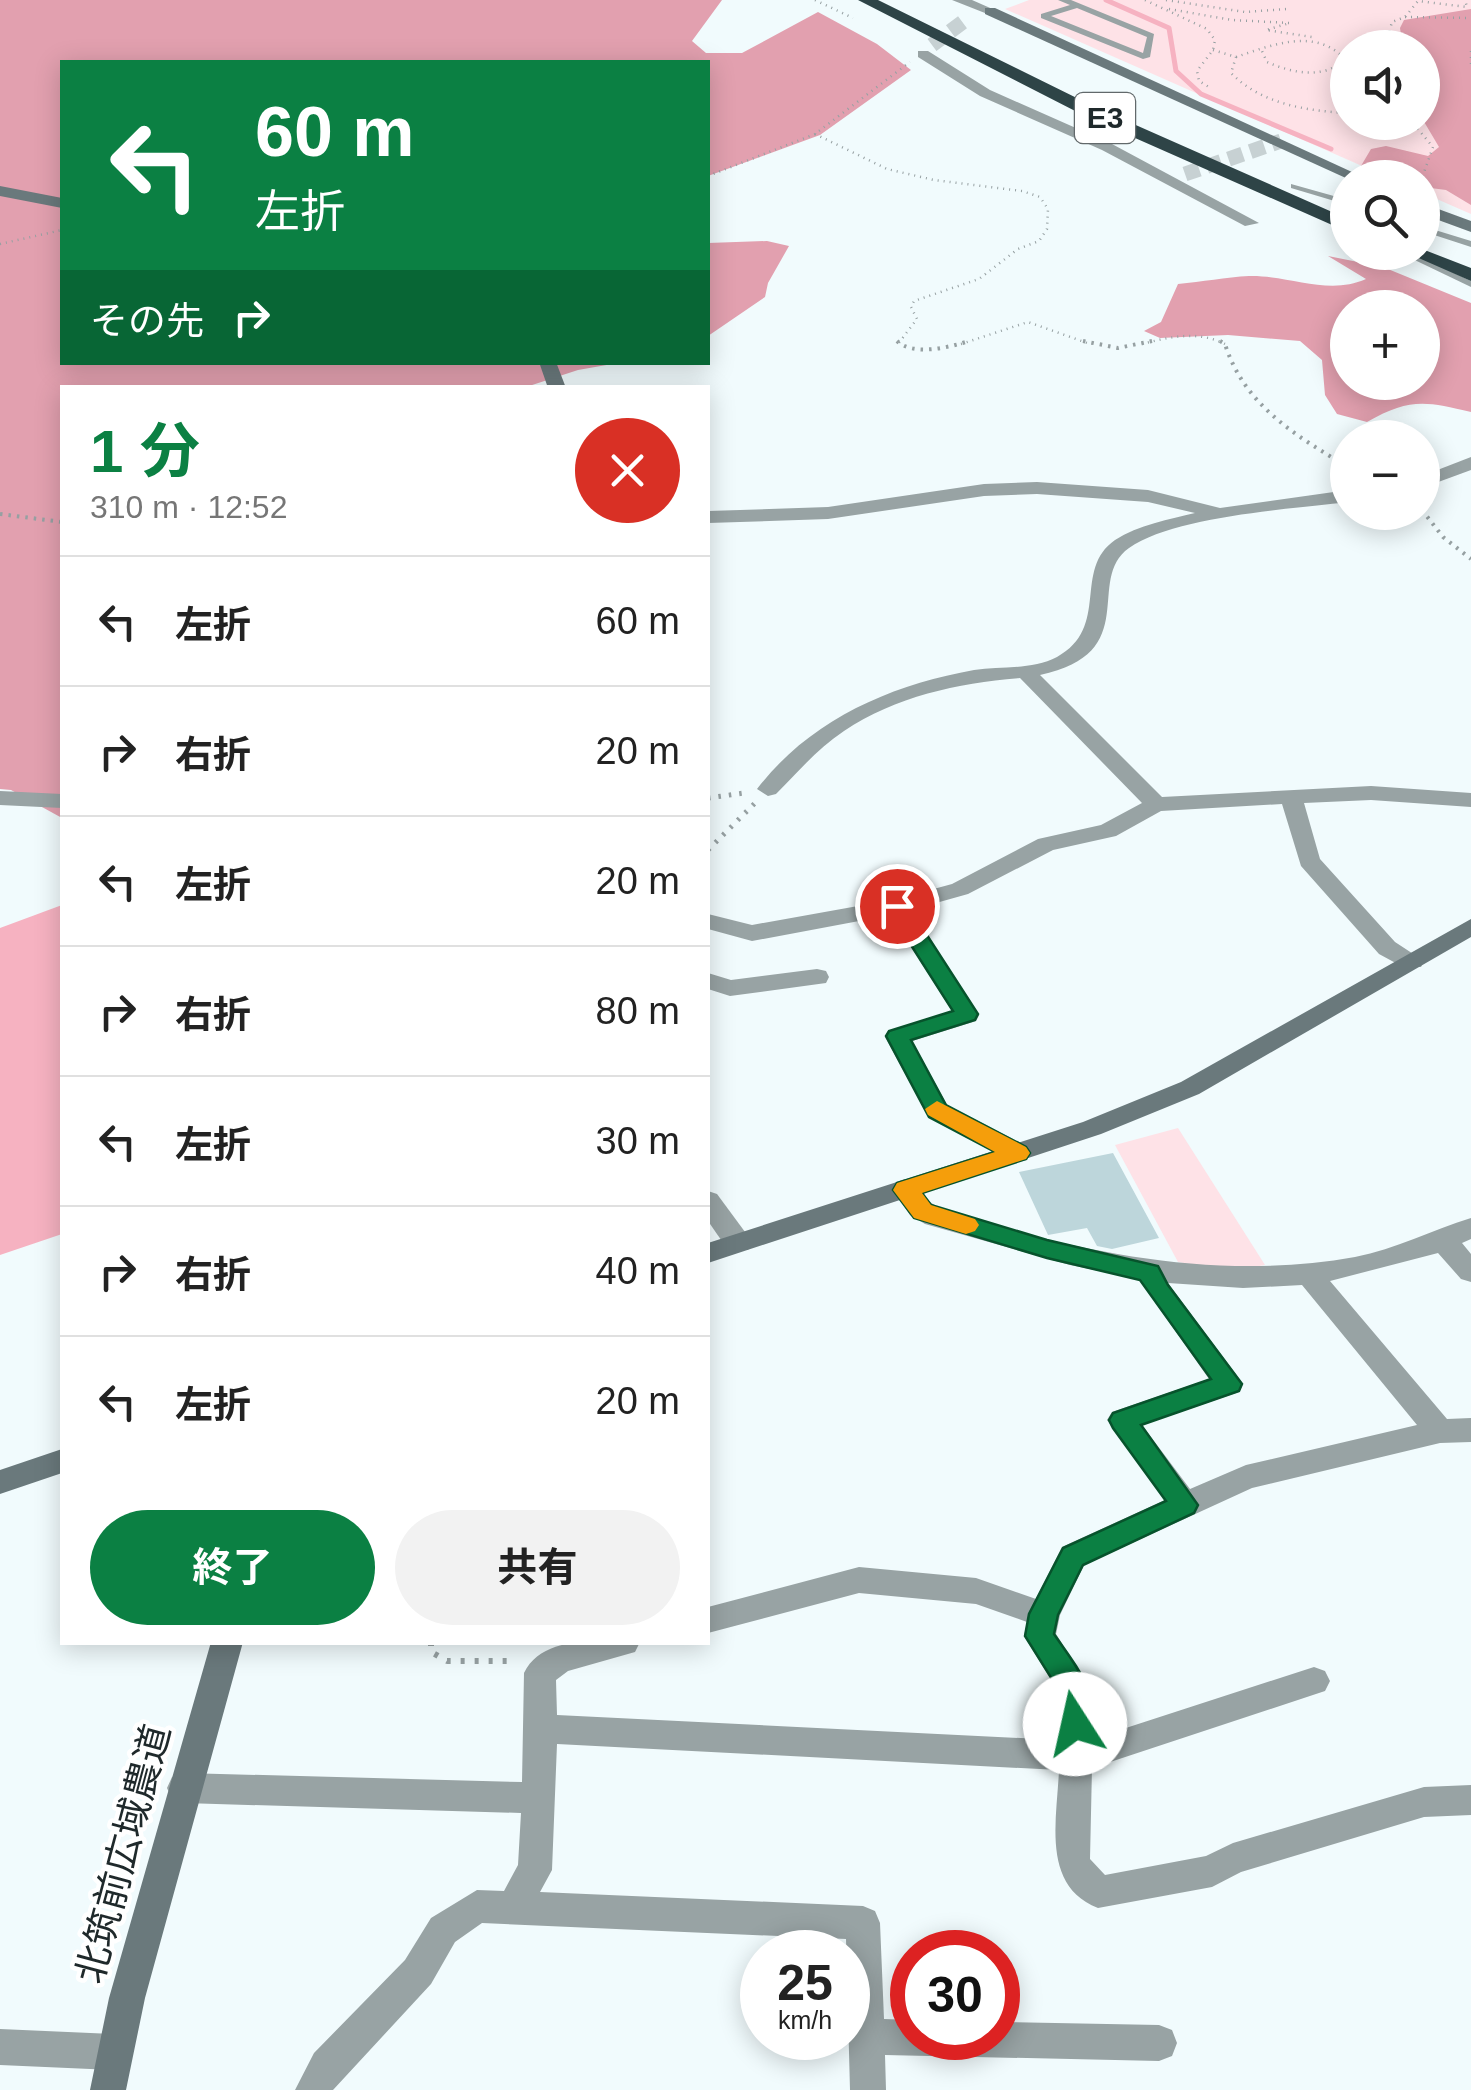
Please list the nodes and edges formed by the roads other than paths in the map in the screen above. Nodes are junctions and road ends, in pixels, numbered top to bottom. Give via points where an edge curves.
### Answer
1 (866, 0) edge
2 (900, 0) edge
3 (959, 0) edge
4 (1062, 0) edge
5 (1076, 6) junction
6 (998, 8) junction
7 (967, 19) tunnel mouth
8 (922, 53) road end
9 (1330, 165) edge
10 (1185, 174) tunnel mouth
11 (1166, 180) junction
12 (0, 191) edge
13 (1330, 199) edge
14 (60, 203) edge
15 (1440, 215) edge
16 (1330, 218) edge
17 (1251, 223) dead end
18 (1471, 227) edge
19 (1440, 234) edge
20 (1471, 244) edge
21 (1440, 245) edge
22 (1471, 256) edge
23 (1440, 262) edge
24 (1440, 270) edge
25 (1471, 275) edge
26 (1471, 284) edge
27 (1471, 463) edge
28 (1440, 476) edge
29 (1330, 499) edge
30 (1222, 515) junction
31 (710, 517) edge
32 (1025, 672) junction
33 (768, 789) road end
34 (1291, 796) junction
35 (0, 798) edge
36 (1471, 800) edge
37 (60, 801) edge
38 (1156, 804) junction
39 (897, 906) junction
40 (710, 922) edge
41 (1471, 927) edge
42 (1412, 962) junction
43 (817, 977) dead end
44 (710, 982) edge
45 (1018, 1153) junction
46 (905, 1190) junction
47 (710, 1204) edge
48 (1471, 1228) edge
49 (1444, 1241) junction
50 (738, 1243) junction
51 (710, 1252) edge
52 (1149, 1272) junction
53 (1471, 1272) edge
54 (1309, 1276) junction
55 (1455, 1430) edge
56 (60, 1463) edge
57 (0, 1482) edge
58 (1185, 1505) junction
59 (1044, 1614) junction
60 (710, 1619) edge
61 (226, 1645) edge
62 (613, 1645) edge
63 (1314, 1682) dead end
64 (542, 1730) junction
65 (1073, 1756) junction
66 (184, 1788) junction
67 (536, 1798) junction
68 (1471, 1800) edge
69 (521, 1906) junction
70 (863, 1930) edge
71 (870, 2037) edge
72 (1159, 2043) dead end
73 (0, 2047) edge
74 (113, 2052) junction
75 (869, 2060) edge
76 (108, 2090) edge
77 (312, 2090) edge
78 (868, 2090) edge

1 - 16 highway, E3
2 - 13 highway, E3 via 1143,118
3 - 6 street
4 - 5 lane
5 - 5 lane via 1151,36 1146,57 1044,16
6 - 7 street
6 - 9 street
8 - 11 street via 985,93
10 - 11 street
11 - 17 street
12 - 14 street
15 - 18 street
19 - 20 lane
21 - 22 highway
23 - 25 highway
24 - 26 lane
27 - 28 street
29 - 30 street
30 - 31 street via 1148,496 1037,488 828,513
30 - 32 street via 1152,529 1114,549 1091,639 1066,660
32 - 33 street via 965,678 866,710 833,729
32 - 38 street
34 - 36 street
34 - 38 street
34 - 42 street via 1309,861 1386,948
35 - 37 street
38 - 39 street via 1108,831 1046,844 960,888
39 - 40 street via 752,933
39 - 45 street via 967,1014 897,1036 938,1111
41 - 42 street
42 - 45 street via 1190,1088
43 - 44 street via 730,988
45 - 46 street
46 - 50 street
46 - 52 street via 922,1212
47 - 50 street
48 - 49 street
49 - 53 street
49 - 54 street
50 - 51 street
52 - 54 street
52 - 58 street via 1229,1384 1122,1420
54 - 55 street
55 - 58 street via 1246,1477
56 - 57 street
58 - 59 street via 1073,1556
59 - 60 street via 976,1591 859,1580
59 - 65 street via 1040,1636 1077,1693
61 - 66 street, 北筑前広域農道
62 - 64 street via 559,1660 540,1673
63 - 65 street
64 - 65 street
64 - 67 street
65 - 68 street via 1073,1865 1098,1892 1212,1871 1424,1802
66 - 67 street
66 - 74 street, 北筑前広域農道
67 - 69 street via 535,1870 521,1890
69 - 70 street via 863,1922
69 - 77 street via 477,1906 443,1930 418,1972 326,2066
71 - 72 street
73 - 74 street
74 - 76 street, 北筑前広域農道
75 - 78 street

